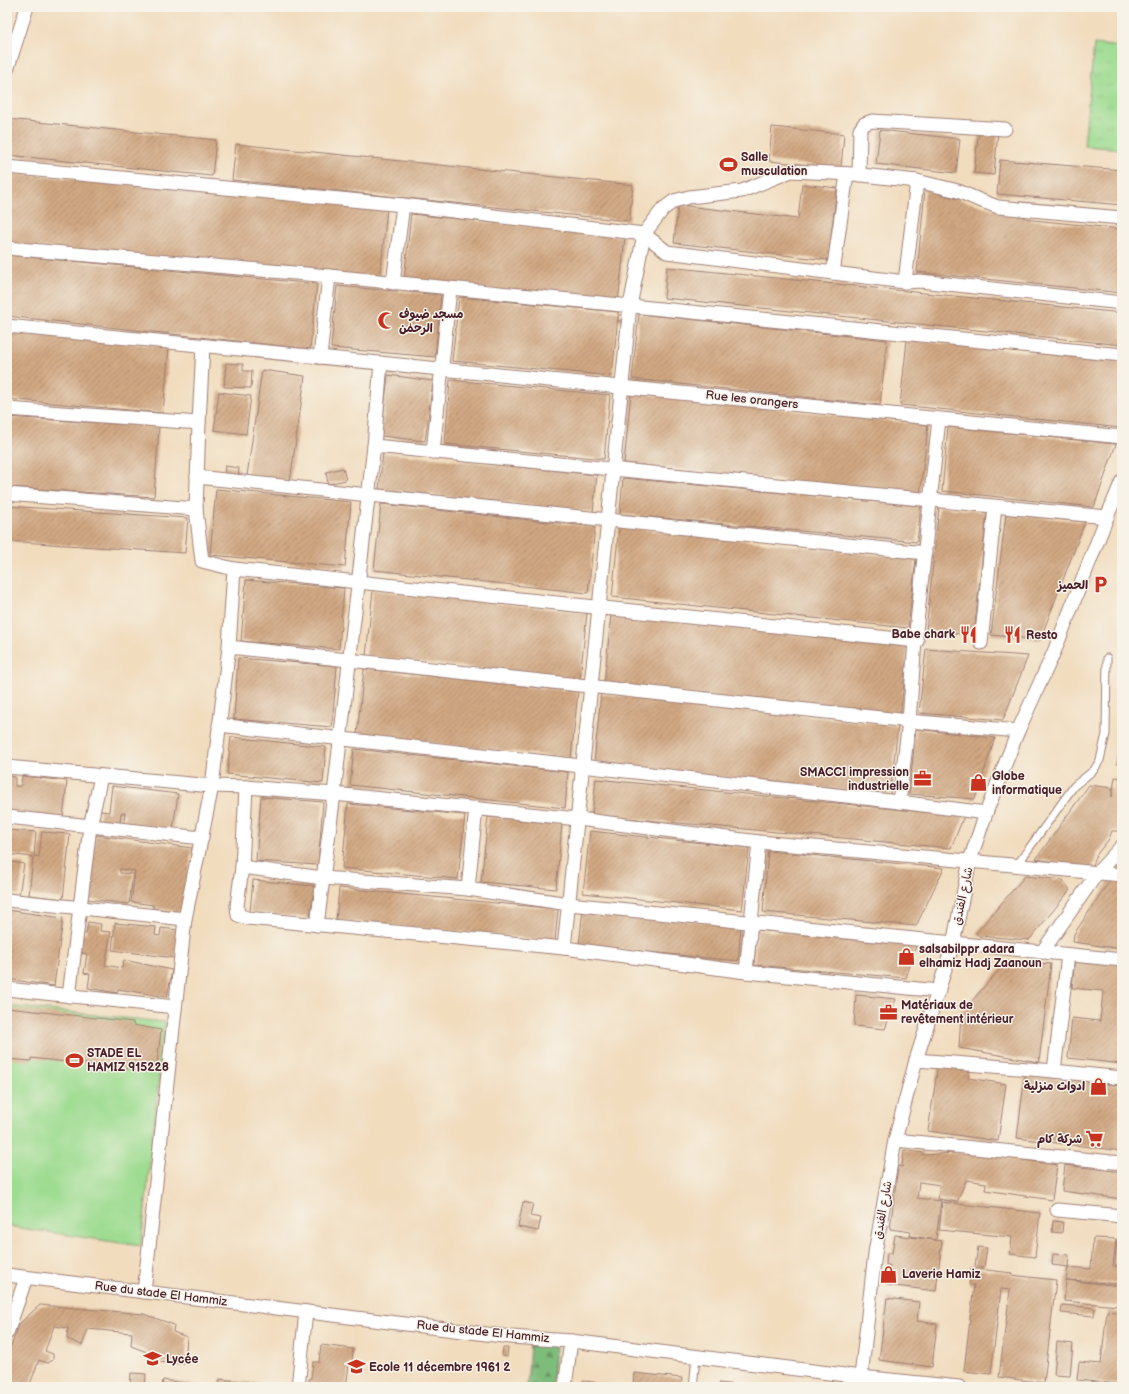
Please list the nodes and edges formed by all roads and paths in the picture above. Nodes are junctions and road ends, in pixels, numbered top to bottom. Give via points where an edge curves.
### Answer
1 (27, 7) edge
2 (7, 70) edge
3 (1005, 129) dead end
4 (7, 167) edge
5 (853, 174) junction
6 (917, 181) junction
7 (402, 205) junction
8 (1122, 218) edge
9 (644, 234) junction
10 (7, 248) edge
11 (833, 273) junction
12 (329, 276) junction
13 (905, 282) junction
14 (393, 283) junction
15 (450, 289) junction
16 (1122, 303) edge
17 (630, 306) junction
18 (7, 326) edge
19 (203, 346) junction
20 (1122, 356) edge
21 (320, 357) junction
22 (381, 364) junction
23 (442, 370) junction
24 (622, 387) junction
25 (7, 409) edge
26 (939, 419) junction
27 (199, 423) junction
28 (1122, 437) edge
29 (374, 446) junction
30 (433, 452) junction
31 (613, 469) junction
32 (197, 477) junction
33 (1122, 481) edge
34 (7, 494) edge
35 (368, 495) junction
36 (930, 500) junction
37 (995, 507) junction
38 (196, 509) junction
39 (1107, 517) junction
40 (608, 520) junction
41 (925, 553) junction
42 (234, 569) junction
43 (358, 582) junction
44 (599, 607) junction
45 (916, 641) junction
46 (981, 644) dead end
47 (228, 647) junction
48 (1108, 658) dead end
49 (349, 660) junction
50 (591, 686) junction
51 (909, 721) junction
52 (219, 725) junction
53 (1018, 731) junction
54 (339, 739) junction
55 (583, 766) junction
56 (7, 767) edge
57 (101, 776) junction
58 (212, 786) junction
59 (246, 787) junction
60 (334, 794) junction
61 (899, 802) junction
62 (476, 808) junction
63 (986, 813) junction
64 (7, 817) edge
65 (578, 819) junction
66 (90, 826) junction
67 (202, 838) junction
68 (759, 842) junction
69 (1122, 846) edge
70 (970, 860) junction
71 (1017, 865) junction
72 (242, 867) junction
73 (1098, 872) junction
74 (1122, 874) edge
75 (323, 878) junction
76 (468, 889) junction
77 (7, 900) edge
78 (569, 904) junction
79 (79, 908) junction
80 (185, 919) junction
81 (751, 922) junction
82 (317, 925) junction
83 (953, 944) junction
84 (564, 948) junction
85 (1042, 952) junction
86 (1068, 955) junction
87 (1122, 960) edge
88 (746, 972) junction
89 (7, 989) edge
90 (939, 991) junction
91 (69, 996) junction
92 (175, 1007) junction
93 (916, 1060) junction
94 (1054, 1071) junction
95 (1122, 1078) edge
96 (895, 1140) junction
97 (1122, 1163) edge
98 (1056, 1210) dead end
99 (1122, 1216) edge
100 (7, 1275) edge
101 (26, 1278) junction
102 (144, 1292) junction
103 (306, 1312) junction
104 (7, 1333) edge
105 (571, 1341) junction
106 (696, 1357) junction
107 (861, 1377) junction
108 (925, 1385) edge
109 (298, 1387) edge
110 (565, 1387) edge
111 (693, 1387) edge
112 (959, 1387) edge

1 - 2 street
3 - 5 street via 872,121 864,124 860,130
4 - 7 street
5 - 6 street
5 - 9 street via 791,172 742,191 674,201 663,209
5 - 11 street
6 - 8 street via 958,191 998,207
6 - 13 street
7 - 9 street
7 - 14 street
9 - 11 street via 667,252
9 - 17 street
10 - 12 street
11 - 13 street
12 - 14 street
12 - 21 street
13 - 16 street via 920,281
14 - 15 street
15 - 17 street
15 - 23 street
17 - 20 street
17 - 24 street
18 - 19 street, Rue les orangers
19 - 21 street, Rue les orangers
19 - 27 street
21 - 22 street, Rue les orangers
22 - 23 street, Rue les orangers
22 - 29 street
23 - 24 street, Rue les orangers
23 - 30 street
24 - 26 street, Rue les orangers
24 - 31 street
25 - 27 street
26 - 28 street, Rue les orangers
26 - 36 street
27 - 32 street
29 - 30 street
29 - 35 street
30 - 31 street
31 - 36 street
31 - 40 street
32 - 35 street
32 - 38 street
33 - 39 street, شارع الفندق
34 - 38 street
35 - 40 street
35 - 43 street
36 - 37 street
36 - 41 street
37 - 39 street
37 - 46 street
38 - 42 street via 202,561
39 - 53 street, شارع الفندق via 1054,652
40 - 41 street
40 - 44 street
41 - 45 street
42 - 43 street
42 - 47 street
43 - 44 street
43 - 49 street
44 - 45 street
44 - 50 street
45 - 51 street
47 - 49 street
47 - 52 street
48 - 71 lane via 1106,734 1100,760 1094,770 1074,786
49 - 50 street
49 - 54 street
50 - 51 street
50 - 55 street
51 - 53 street
51 - 61 street
52 - 54 street
52 - 58 street
53 - 63 street, شارع الفندق
54 - 55 street
54 - 60 street
55 - 61 street
55 - 65 street
56 - 57 street
57 - 58 street
57 - 66 street
58 - 59 street
58 - 67 street
59 - 60 street
59 - 72 street
60 - 62 street
60 - 75 street
61 - 63 street
62 - 65 street
62 - 76 street
63 - 70 street, شارع الفندق
64 - 66 street
65 - 68 street
65 - 78 street
66 - 67 street
66 - 79 street
67 - 80 street
68 - 70 street
68 - 81 street
69 - 73 street
70 - 71 street
70 - 83 street, شارع الفندق
71 - 73 street
72 - 75 street
72 - 82 street via 238,915
73 - 74 street
73 - 85 street
75 - 76 street
75 - 82 street
76 - 78 street
77 - 79 street
78 - 81 street
78 - 84 street
79 - 80 street
79 - 91 street
80 - 92 street
81 - 83 street
81 - 88 street
82 - 84 street
83 - 85 street
83 - 90 street, شارع الفندق
84 - 88 street
85 - 86 street
86 - 87 street
86 - 94 street
88 - 90 street
89 - 91 street
90 - 93 street, شارع الفندق
91 - 92 street
92 - 102 street
93 - 94 street
93 - 96 street, شارع الفندق
94 - 95 street
96 - 97 street
96 - 107 street, شارع الفندق via 875,1253
98 - 99 street
100 - 101 street, Rue du stade El Hammiz
101 - 102 street, Rue du stade El Hammiz
101 - 104 street
102 - 103 street, Rue du stade El Hammiz
103 - 105 street, Rue du stade El Hammiz via 510,1337
103 - 109 street
105 - 106 street, Rue du stade El Hammiz
105 - 110 street
106 - 107 street, Rue du stade El Hammiz
106 - 111 lane
107 - 108 street, Rue du stade El Hammiz
108 - 112 street, Rue du stade El Hammiz

